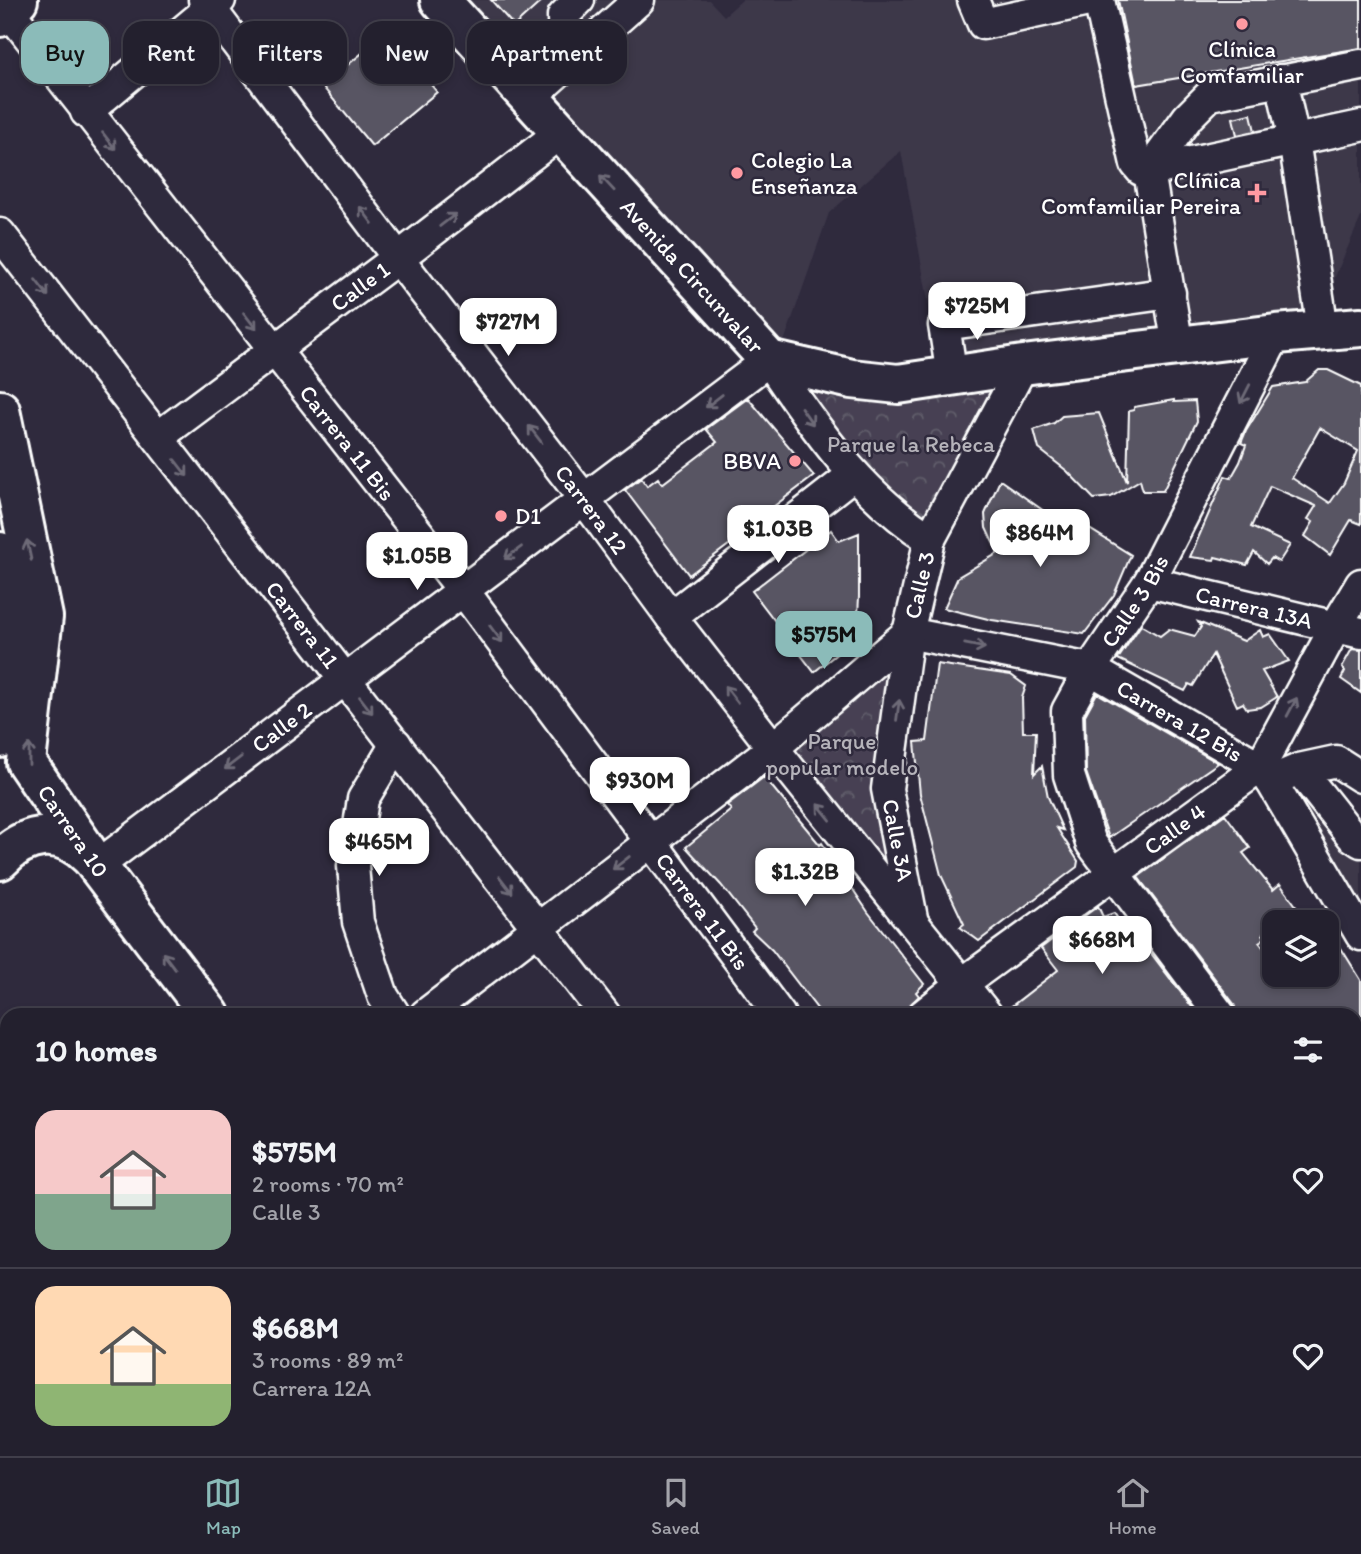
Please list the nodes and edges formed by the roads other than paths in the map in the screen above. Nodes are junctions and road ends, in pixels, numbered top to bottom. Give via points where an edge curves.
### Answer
1 (440, 0) edge
2 (579, 0) edge
3 (639, 0) edge
4 (973, 0) edge
5 (1093, 0) edge
6 (1099, 0) edge
7 (212, 3) edge
8 (8, 9) edge
9 (563, 21) edge
10 (615, 21) edge
11 (1361, 65) edge
12 (1281, 80) junction
13 (544, 84) edge
14 (529, 98) junction
15 (86, 111) junction
16 (1361, 125) edge
17 (560, 133) junction
18 (1294, 140) junction
19 (1149, 171) junction
20 (0, 234) edge
21 (398, 258) junction
22 (1170, 293) junction
23 (1361, 327) edge
24 (1323, 329) junction
25 (1276, 334) junction
26 (1178, 347) junction
27 (273, 351) junction
28 (773, 361) junction
29 (1023, 365) junction
30 (951, 376) junction
31 (0, 410) edge
32 (158, 437) junction
33 (855, 474) junction
34 (585, 500) junction
35 (930, 539) junction
36 (0, 552) edge
37 (1149, 582) junction
38 (1361, 584) edge
39 (463, 590) junction
40 (19, 616) edge
41 (671, 617) junction
42 (1348, 629) edge
43 (908, 634) junction
44 (1090, 669) junction
45 (345, 678) junction
46 (0, 738) edge
47 (397, 744) junction
48 (773, 748) junction
49 (1299, 769) junction
50 (1265, 774) junction
51 (1361, 777) edge
52 (651, 840) junction
53 (1361, 842) edge
54 (0, 860) edge
55 (97, 866) junction
56 (1115, 872) junction
57 (913, 922) junction
58 (539, 928) junction
59 (1361, 934) edge
60 (963, 983) junction
61 (205, 1008) edge
62 (391, 1008) edge
63 (434, 1008) edge
64 (600, 1008) edge
65 (775, 1008) edge
66 (932, 1008) edge
67 (983, 1008) edge
68 (1215, 1008) edge

1 - 14 main road, Avenida Circunvalar
2 - 9 street
3 - 10 street
4 - 5 street via 983,24
6 - 19 street via 1136,164
7 - 15 street
21 -> 7 street, Carrera 12
8 - 15 street, Carrera 11 Bis
11 - 12 street
12 - 18 street
12 - 19 street via 1210,95
13 - 14 street
14 - 17 main road, Avenida Circunvalar
15 -> 27 street, Carrera 11 Bis
16 - 18 street
21 -> 17 street, Calle 1
28 -> 17 main road, Avenida Circunvalar
18 - 19 street
18 - 24 street
19 - 22 street
20 -> 32 street, Carrera 11
21 - 27 street, Calle 1
34 -> 21 street, Carrera 12
22 - 26 street
22 - 30 street via 944,325
23 - 24 main road, Avenida Circunvalar
24 - 25 main road, Avenida Circunvalar
25 - 26 main road, Avenida Circunvalar
25 -> 37 street, Calle 3 Bis
26 - 29 main road, Avenida Circunvalar
27 - 32 street, Calle 1
27 - 39 street, Carrera 11 Bis
28 - 30 main road, Avenida Circunvalar via 898,384
28 -> 33 street via 811,424
28 -> 34 street, Calle 2
29 - 30 main road, Avenida Circunvalar
29 - 35 street, Calle 3
40 -> 31 main road
32 -> 45 street, Carrera 11
33 - 35 street via 901,520
33 - 41 street
34 -> 39 street, Calle 2
34 - 41 street, Carrera 12
35 - 43 street, Calle 3
36 - 40 main road
37 - 42 street, Carrera 13A
37 - 44 street, Calle 3 Bis
38 - 42 street, Calle 4
39 - 45 street, Calle 2
39 -> 52 street, Carrera 11 Bis
40 - 46 main road
55 -> 40 main road, Carrera 10 via 26,762
48 -> 41 street, Carrera 12
50 -> 42 street, Calle 4
43 -> 44 street, Carrera 12 Bis
43 - 48 street, Calle 3
57 -> 43 street, Calle 3A via 887,789
44 - 50 street, Carrera 12 Bis
44 - 56 street, Calle 3 Bis via 1067,711 1069,775 1091,843
45 -> 47 street, Carrera 11
45 -> 55 street, Calle 2
47 -> 58 street, Carrera 11
47 - 62 street via 363,799 353,866 358,922
48 - 52 street, Calle 3
57 -> 48 street, Carrera 12
49 - 50 street
49 - 51 street via 1336,761
49 - 53 street
50 - 56 street, Calle 4
50 - 59 street, Carrera 12 Bis
52 -> 58 street, Calle 3
52 - 65 street, Carrera 11 Bis
54 - 55 main road via 25,839 58,838 74,844
61 -> 55 main road, Carrera 10
56 - 60 street, Calle 4
56 - 68 street, Calle 3 Bis
57 - 60 street, Carrera 12
58 - 63 street, Calle 3
58 - 64 street, Carrera 11
60 - 66 street, Calle 4
60 - 67 street, Carrera 12

